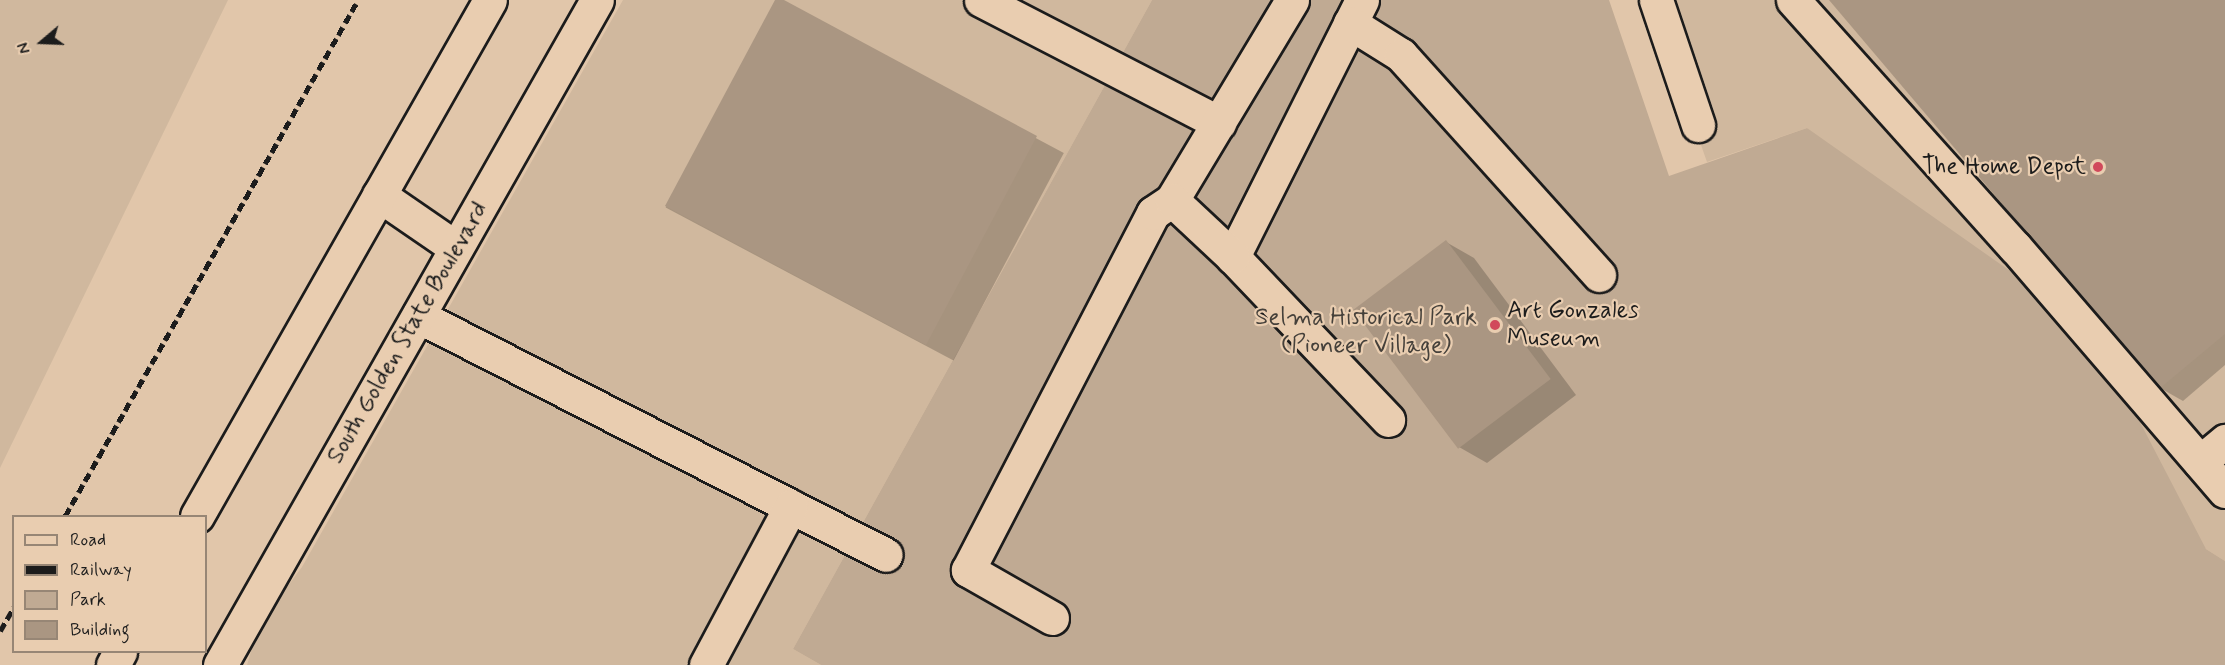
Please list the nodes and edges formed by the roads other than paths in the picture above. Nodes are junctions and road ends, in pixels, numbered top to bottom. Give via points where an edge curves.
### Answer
1 (490, 0) edge
2 (597, 0) edge
3 (981, 0) edge
4 (1292, 0) edge
5 (1656, 0) edge
6 (1793, 0) edge
7 (1356, 12) edge
8 (1219, 123) junction
9 (1698, 125) dead end
10 (379, 195) junction
11 (1172, 200) junction
12 (456, 248) junction
13 (1233, 256) junction
14 (1599, 276) dead end
15 (418, 316) junction
16 (1388, 420) dead end
17 (2225, 441) edge
18 (2200, 462) junction
19 (2225, 492) edge
20 (791, 506) junction
21 (198, 515) edge
22 (886, 555) dead end
23 (1052, 618) dead end
24 (220, 665) edge
25 (706, 665) edge

1 - 10 main road
2 - 12 main road, South Golden State Boulevard
3 - 8 main road
4 - 8 main road
5 - 9 main road
6 - 18 main road via 2015,247
7 - 13 main road
7 - 14 main road via 1401,55
8 - 11 main road
10 - 12 main road
10 - 21 main road
11 - 13 main road
11 - 23 main road via 1153,213 968,570
12 - 15 main road, South Golden State Boulevard
13 - 16 main road
15 - 20 main road
15 - 24 main road, South Golden State Boulevard
17 - 18 main road
18 - 19 main road
20 - 22 main road
20 - 25 main road

